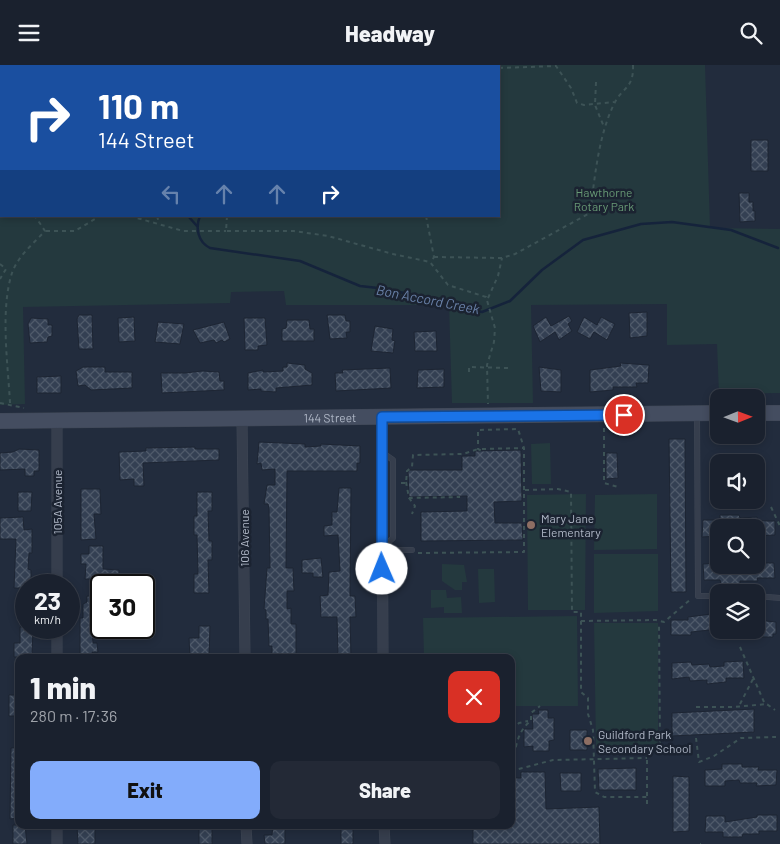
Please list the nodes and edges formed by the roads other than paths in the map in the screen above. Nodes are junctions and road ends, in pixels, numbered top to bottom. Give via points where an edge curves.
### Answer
1 (710, 413) edge
2 (765, 413) edge
3 (780, 413) edge
4 (697, 414) junction
5 (382, 417) junction
6 (242, 419) junction
7 (56, 420) junction
8 (0, 421) edge
9 (382, 549) junction
10 (412, 551) road end
11 (57, 574) edge
12 (710, 596) edge
13 (765, 597) edge
14 (780, 598) edge
15 (57, 639) edge
16 (57, 654) edge
17 (245, 654) edge
18 (383, 654) edge
19 (57, 829) edge
20 (246, 829) edge
21 (384, 829) edge
22 (57, 844) edge
23 (247, 844) edge
24 (385, 844) edge

1 - 4 main road, 144 Street
2 - 3 main road
4 - 5 main road, 144 Street
4 - 12 lane via 698,597
5 - 6 main road, 144 Street
5 - 9 street
6 - 7 main road, 144 Street
6 - 17 street, 106 Avenue
7 - 8 main road, 144 Street
7 - 11 street, 105A Avenue
9 - 10 lane
9 - 18 street
13 - 14 lane
15 - 16 street
19 - 22 street
20 - 23 street
21 - 24 street

